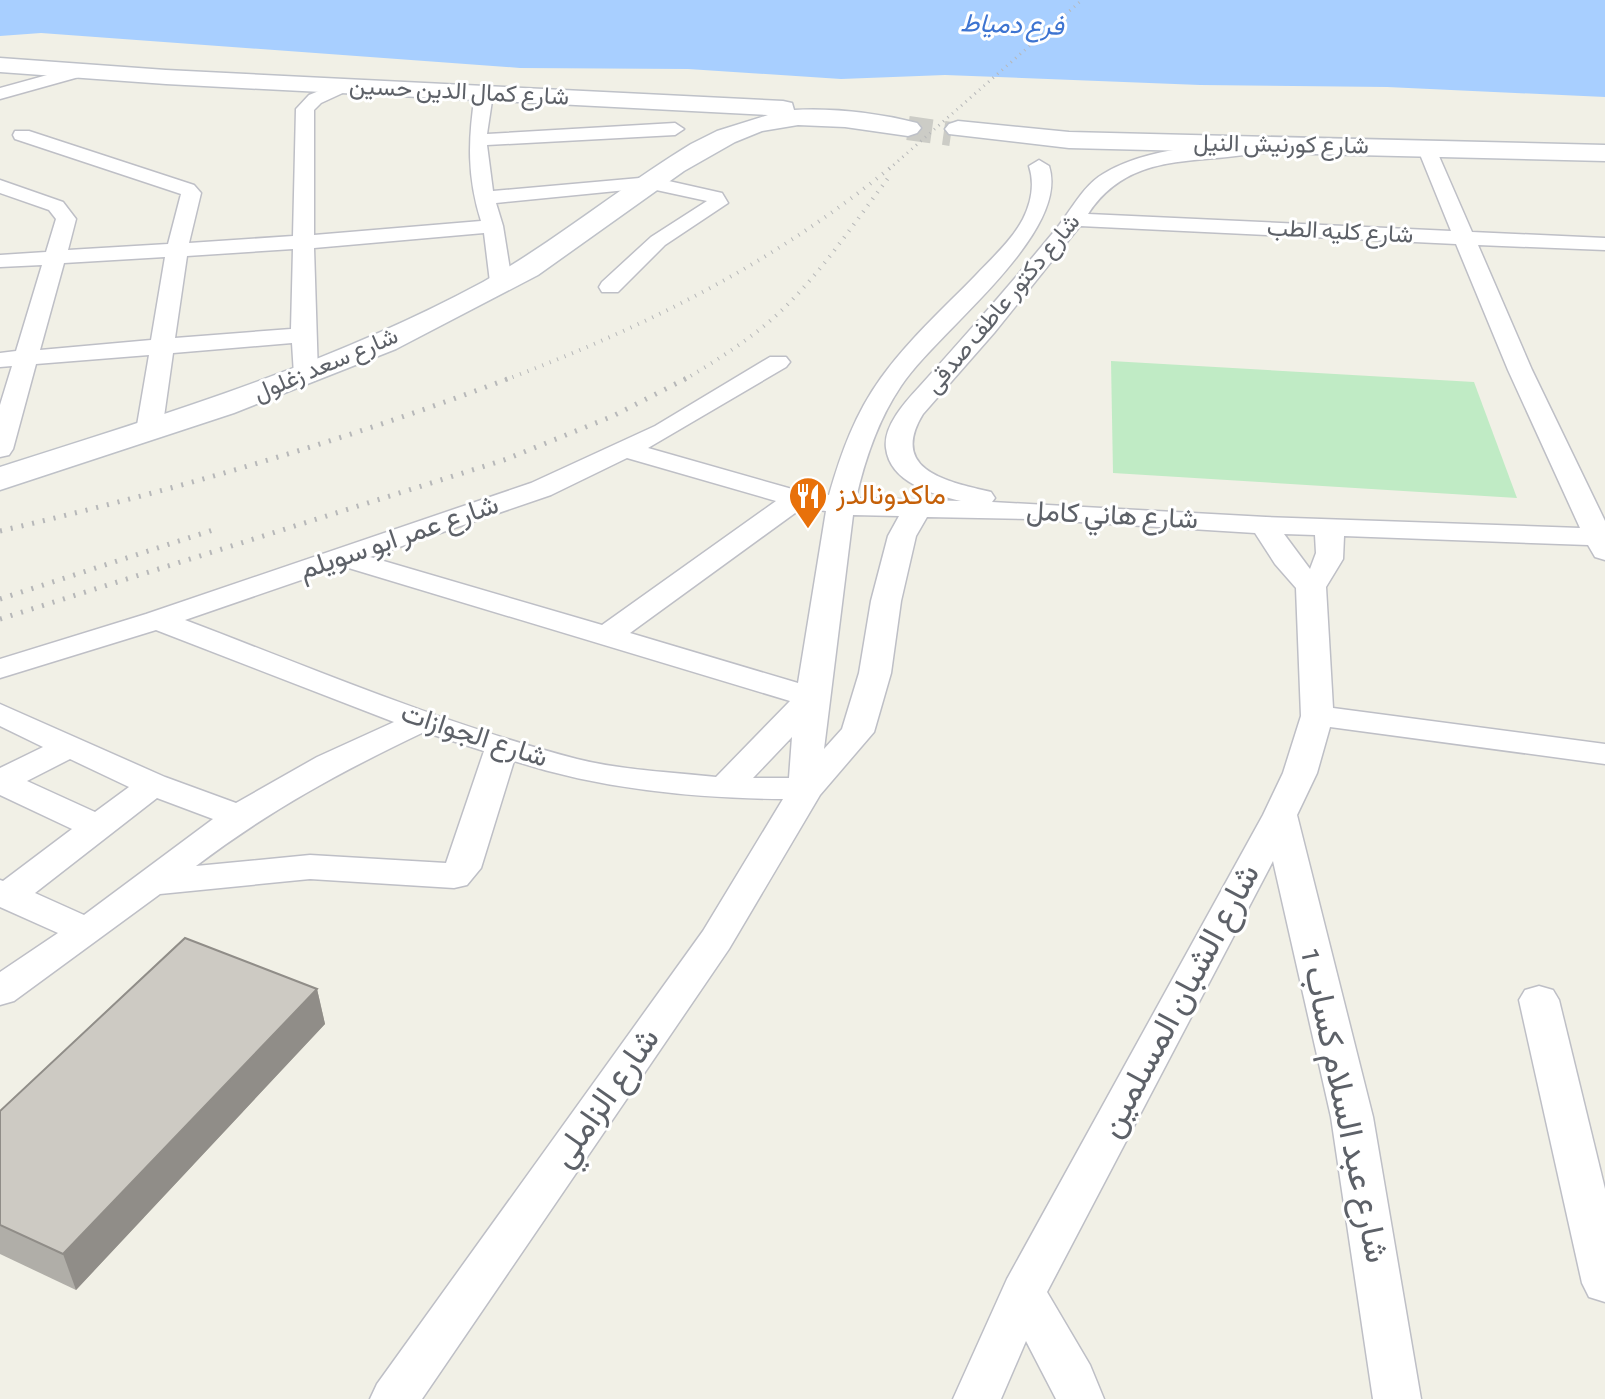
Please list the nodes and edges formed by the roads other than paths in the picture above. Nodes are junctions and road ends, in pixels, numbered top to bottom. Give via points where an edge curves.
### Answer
1 (0, 65) edge
2 (80, 71) junction
3 (341, 87) junction
4 (0, 94) edge
5 (484, 94) junction
6 (607, 99) junction
7 (913, 126) joint
8 (675, 129) junction
9 (22, 135) dead end
10 (477, 140) junction
11 (1167, 143) junction
12 (1272, 145) junction
13 (1426, 147) junction
14 (1605, 153) edge
15 (1039, 166) junction
16 (0, 186) edge
17 (639, 188) junction
18 (484, 198) junction
19 (1075, 220) junction
20 (493, 226) junction
21 (1466, 238) junction
22 (306, 242) junction
23 (1605, 244) edge
24 (177, 250) junction
25 (56, 257) junction
26 (0, 261) edge
27 (501, 282) junction
28 (610, 287) dead end
29 (303, 335) junction
30 (161, 349) junction
31 (12, 359) edge
32 (778, 362) dead end
33 (306, 375) junction
34 (869, 415) junction
35 (905, 426) junction
36 (149, 431) junction
37 (0, 449) edge
38 (626, 450) junction
39 (0, 479) edge
40 (797, 499) junction
41 (840, 505) junction
42 (918, 508) junction
43 (1031, 511) junction
44 (1266, 525) junction
45 (1328, 527) junction
46 (1603, 542) edge
47 (341, 557) junction
48 (1311, 586) junction
49 (157, 620) junction
50 (606, 636) junction
51 (0, 669) edge
52 (812, 697) junction
53 (0, 714) edge
54 (1317, 716) junction
55 (422, 721) junction
56 (502, 746) junction
57 (68, 747) junction
58 (1605, 754) edge
59 (0, 782) edge
60 (153, 785) junction
61 (724, 788) junction
62 (806, 789) junction
63 (1280, 815) junction
64 (239, 816) junction
65 (98, 827) junction
66 (152, 883) junction
67 (4, 894) edge
68 (87, 931) junction
69 (0, 991) edge
70 (1539, 1000) dead end
71 (1605, 1283) edge
72 (1023, 1293) junction
73 (394, 1399) edge
74 (977, 1399) edge
75 (1080, 1399) edge
76 (1397, 1399) edge

1 - 2 main road, شارع كمال الدين حسين
2 - 3 main road, شارع كمال الدين حسين
2 - 4 street
3 - 5 main road, شارع كمال الدين حسين
3 - 22 street via 305,109
5 - 6 main road, شارع كمال الدين حسين
5 - 10 street
6 - 7 main road, شارع كمال الدين حسين via 817,111
6 - 8 main road via 661,113
7 - 17 main road, شارع سعد زغلول via 819,118 765,123 727,137
8 - 10 street
8 - 17 main road, شارع سعد زغلول via 674,145
9 - 24 street via 187,189 191,193
10 - 18 street
11 - 12 main road, شارع كورنيش النيل
11 - 15 main road via 1098,150
11 - 15 main road, شارع كورنيش النيل via 954,131 1011,146
12 - 13 main road, شارع كورنيش النيل
12 - 19 street, شارع دكتور عاطف صدقى via 1124,171 1098,187
13 - 14 main road, شارع كورنيش النيل
13 - 21 street
15 - 34 street, شارع دكتور عاطف صدقى via 1041,193 1028,228 892,379
16 - 25 street via 64,213
17 - 18 street
17 - 27 main road, شارع سعد زغلول via 578,236
17 - 28 street via 715,197 718,203 658,241
18 - 20 street
19 - 21 street, شارع كليه الطب
19 - 35 street, شارع دكتور عاطف صدقى via 926,394
20 - 22 street
20 - 27 street
21 - 23 street, شارع كليه الطب
21 - 46 street via 1520,370
22 - 24 street
22 - 29 street
24 - 25 street
24 - 30 street
25 - 26 street
25 - 31 street
27 - 33 main road, شارع سعد زغلول via 439,317
29 - 30 street
29 - 33 street
30 - 31 street
30 - 36 street
31 - 37 street
32 - 38 street, شارع عمر ابو سويلم
33 - 36 main road, شارع سعد زغلول
34 - 35 street
34 - 41 street, شارع دكتور عاطف صدقى
35 - 43 street via 898,443 900,456 914,472 961,493
36 - 39 main road, شارع سعد زغلول
38 - 40 street, شارع هاني كامل
38 - 47 street, شارع عمر ابو سويلم via 541,489
40 - 41 street, شارع هاني كامل
40 - 50 street
41 - 42 street, شارع هاني كامل
41 - 52 street, شارع دكتور عاطف صدقى
42 - 43 street, شارع هاني كامل
42 - 62 street via 902,536 858,732
43 - 44 street, شارع هاني كامل
44 - 45 street, شارع هاني كامل
44 - 48 street via 1282,557
45 - 46 street, شارع هاني كامل
45 - 48 street via 1332,548 1326,568
47 - 49 street, شارع عمر ابو سويلم
47 - 50 street
48 - 54 street, شارع الشبان المسلمين
49 - 51 street, شارع عمر ابو سويلم
49 - 55 street, شارع الجوازات
50 - 52 street
52 - 61 street
52 - 62 street, شارع دكتور عاطف صدقى
53 - 57 street
54 - 58 street
54 - 63 street, شارع الشبان المسلمين via 1300,773
55 - 56 street, شارع الجوازات
55 - 64 street via 329,764
56 - 61 street, شارع الجوازات via 574,769
56 - 66 street via 463,868 454,876 310,867
57 - 59 street
57 - 60 street
59 - 65 street
60 - 64 street
60 - 65 street
61 - 62 street, شارع الجوازات
62 - 73 street, شارع الزاملي via 716,940
63 - 72 street, شارع الشبان المسلمين
63 - 76 street, شارع عبد السلام كساب 1 via 1352,1117
64 - 66 street
65 - 67 street
66 - 68 street
67 - 68 street
68 - 69 street
70 - 71 street
72 - 74 street, شارع الشبان المسلمين
72 - 75 street

